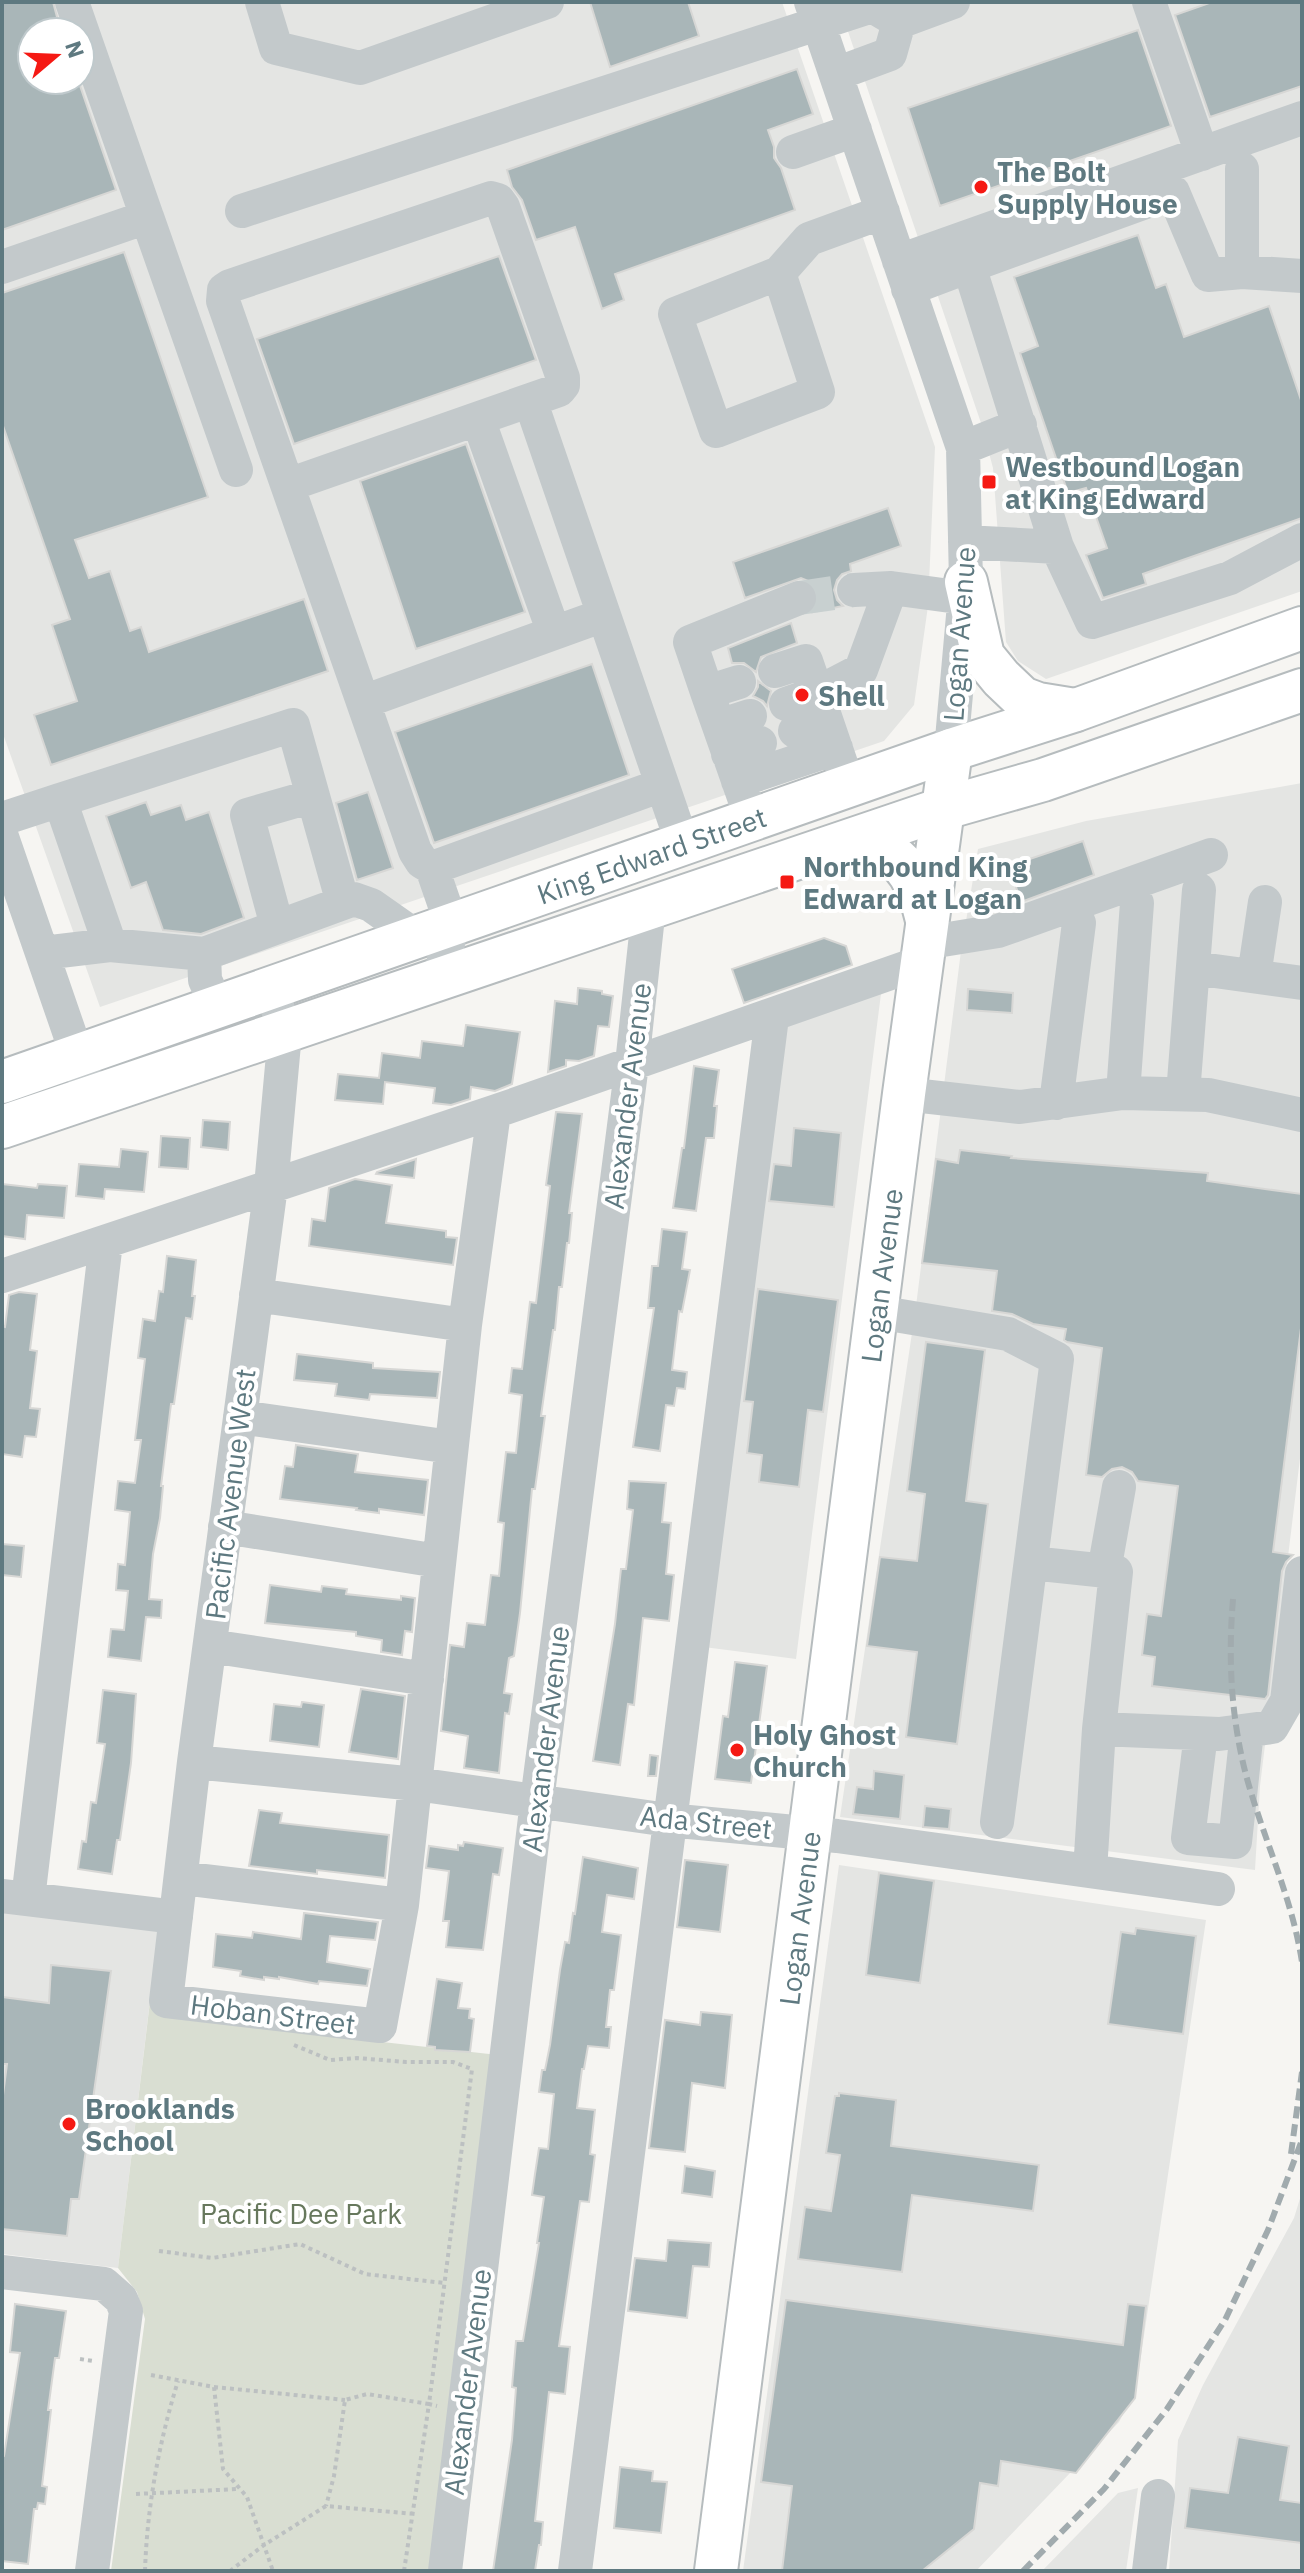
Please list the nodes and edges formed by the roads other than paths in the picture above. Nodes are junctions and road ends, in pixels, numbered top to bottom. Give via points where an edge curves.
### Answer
1 (72, 2) edge
2 (262, 2) edge
3 (547, 2) edge
4 (953, 2) edge
5 (1149, 2) edge
6 (815, 13) edge
7 (899, 22) junction
8 (836, 74) junction
9 (1302, 118) edge
10 (855, 130) junction
11 (793, 152) dead end
12 (1202, 154) junction
13 (1242, 169) dead end
14 (242, 211) dead end
15 (883, 212) junction
16 (147, 217) junction
17 (969, 266) junction
18 (2, 267) edge
19 (1242, 272) junction
20 (779, 273) junction
21 (904, 275) junction
22 (1302, 276) edge
23 (530, 400) junction
24 (478, 419) junction
25 (1020, 425) junction
26 (963, 448) junction
27 (236, 470) dead end
28 (288, 485) junction
29 (1302, 540) edge
30 (1057, 547) junction
31 (965, 574) junction
32 (891, 588) junction
33 (854, 590) tunnel mouth
34 (799, 598) tunnel mouth
35 (604, 615) junction
36 (1302, 628) edge
37 (554, 633) junction
38 (775, 671) dead end
39 (1302, 690) edge
40 (363, 702) junction
41 (1076, 710) junction
42 (818, 731) junction
43 (739, 744) junction
44 (951, 750) junction
45 (662, 785) junction
46 (313, 796) junction
47 (60, 800) junction
48 (945, 808) junction
49 (2, 819) edge
50 (752, 820) junction
51 (2, 837) edge
52 (683, 845) junction
53 (821, 850) junction
54 (1211, 855) dead end
55 (432, 868) junction
56 (1199, 890) dead end
57 (1265, 902) dead end
58 (343, 903) junction
59 (1137, 903) dead end
60 (649, 907) junction
61 (1079, 923) dead end
62 (277, 926) junction
63 (435, 932) junction
64 (924, 942) junction
65 (110, 945) junction
66 (43, 953) junction
67 (204, 954) junction
68 (1193, 968) junction
69 (1254, 976) junction
70 (439, 981) junction
71 (1302, 983) edge
72 (272, 989) junction
73 (218, 1008) junction
74 (772, 1017) junction
75 (285, 1033) junction
76 (78, 1056) junction
77 (632, 1064) junction
78 (2, 1082) edge
79 (1123, 1093) junction
80 (904, 1094) junction
81 (1183, 1094) junction
82 (91, 1096) junction
83 (1056, 1103) junction
84 (1301, 1107) edge
85 (494, 1112) junction
86 (2, 1127) edge
87 (271, 1186) junction
88 (106, 1242) junction
89 (2, 1276) edge
90 (256, 1295) junction
91 (877, 1312) junction
92 (465, 1325) junction
93 (240, 1417) junction
94 (451, 1447) junction
95 (1119, 1487) dead end
96 (225, 1527) junction
97 (438, 1561) junction
98 (1031, 1563) junction
99 (1104, 1571) junction
100 (1302, 1573) edge
101 (210, 1646) junction
102 (427, 1679) junction
103 (1099, 1729) junction
104 (1247, 1731) junction
105 (1201, 1734) junction
106 (194, 1762) junction
107 (416, 1784) junction
108 (537, 1801) junction
109 (668, 1820) junction
110 (997, 1822) dead end
111 (810, 1833) junction
112 (1090, 1871) junction
113 (181, 1878) junction
114 (1218, 1889) dead end
115 (15, 1897) edge
116 (402, 1905) junction
117 (176, 1917) junction
118 (166, 2001) joint
119 (2, 2272) edge
120 (1158, 2496) dead end
121 (92, 2571) edge
122 (445, 2571) edge
123 (575, 2571) edge
124 (716, 2571) edge
125 (1149, 2571) edge

1 - 16 street
2 - 3 street via 276,48 360,68
4 - 7 street
5 - 12 street
6 - 7 street via 872,6
6 - 8 street, Logan Avenue
6 - 14 street
7 - 8 street via 890,54
8 - 10 street, Logan Avenue
9 - 12 street
10 - 11 street
10 - 15 street, Logan Avenue
12 - 21 street
13 - 19 street
15 - 20 street via 809,239
15 - 21 street, Logan Avenue
16 - 18 street
16 - 27 street
17 - 19 street via 1173,192 1208,275
17 - 21 street
17 - 25 street
19 - 22 street
20 - 20 street via 818,392 716,431 675,314
21 - 26 street, Logan Avenue
23 - 24 street
23 - 28 street via 559,390 563,378 498,200 491,198 230,286 223,301
23 - 35 street
24 - 28 street
24 - 37 street
25 - 26 street
25 - 30 street
26 - 31 street, Logan Avenue
28 - 40 street
29 - 30 street via 1230,578 1092,622
30 - 31 street
31 - 32 street
31 - 41 main road via 983,656 1022,698
31 - 44 street, Logan Avenue
32 - 33 street
32 - 42 street via 861,670
34 - 43 street via 690,642 723,687
35 - 37 street
35 - 45 street
36 - 41 main road, King Edward Street
37 - 40 street
38 - 42 street via 806,661
39 - 48 main road, King Edward Street via 1043,780
40 - 55 street via 415,851
41 - 44 main road, King Edward Street
42 - 43 street
42 - 44 main road, King Edward Street
42 - 50 main road, King Edward Street
43 - 50 street
44 - 48 main road, Logan Avenue
45 - 52 street
45 - 55 street
46 - 47 street via 293,725
46 - 58 street
46 - 62 street via 247,815
47 - 49 street
47 - 65 street
48 - 53 main road, King Edward Street
48 - 64 main road, Logan Avenue
50 - 52 main road, King Edward Street
51 - 66 street
52 - 63 main road, King Edward Street
53 - 60 main road, King Edward Street
53 - 64 main road via 872,847 895,858 920,890
54 - 64 street via 998,931
55 - 63 street
56 - 68 street
57 - 69 street
58 - 62 street
58 - 63 street via 354,899
59 - 79 street
60 - 70 main road, King Edward Street
60 - 77 street, Alexander Avenue
61 - 83 street
62 - 67 street
63 - 70 street
63 - 72 main road, King Edward Street
64 - 74 street
64 - 80 main road, Logan Avenue
65 - 66 street
65 - 67 street
66 - 76 street
67 - 73 street via 205,980
68 - 69 street
68 - 81 street
69 - 71 street
70 - 75 main road, King Edward Street
72 - 73 main road, King Edward Street
72 - 75 street, Pacific Avenue West
73 - 76 main road, King Edward Street
74 - 77 street
74 - 109 street
75 - 82 main road, King Edward Street
75 - 87 street, Pacific Avenue West
76 - 78 main road, King Edward Street
76 - 82 street
77 - 85 street
77 - 108 street, Alexander Avenue
79 - 81 street
79 - 83 street
80 - 83 street via 1020,1107
80 - 91 main road, Logan Avenue
81 - 84 street
82 - 86 main road, King Edward Street
85 - 87 street
85 - 92 street
87 - 88 street
87 - 90 street, Pacific Avenue West
88 - 89 street
88 - 115 street
90 - 92 street
90 - 93 street, Pacific Avenue West
91 - 98 street via 1008,1334 1057,1359
91 - 111 main road, Logan Avenue
92 - 94 street
93 - 94 street
93 - 96 street, Pacific Avenue West
94 - 97 street
95 - 99 street
96 - 97 street
96 - 101 street, Pacific Avenue West
97 - 102 street
98 - 99 street
98 - 110 street
99 - 103 street via 1116,1572
100 - 104 street via 1287,1701 1272,1727
101 - 102 street
101 - 106 street, Pacific Avenue West
102 - 107 street
103 - 105 street
103 - 112 street
104 - 105 street
104 - 105 street via 1235,1842 1188,1838
106 - 107 street, Ada Street
106 - 113 street, Pacific Avenue West
107 - 108 street, Ada Street
107 - 116 street
108 - 109 street, Ada Street
108 - 122 street, Alexander Avenue
109 - 111 street, Ada Street
109 - 123 street
111 - 112 street, Ada Street
111 - 124 main road, Logan Avenue
112 - 114 street, Ada Street
113 - 116 street
113 - 117 street, Pacific Avenue West
115 - 117 street
116 - 118 street, Hoban Street via 380,2026
117 - 118 street, Pacific Avenue West
119 - 121 street via 104,2284 126,2311
120 - 125 street

